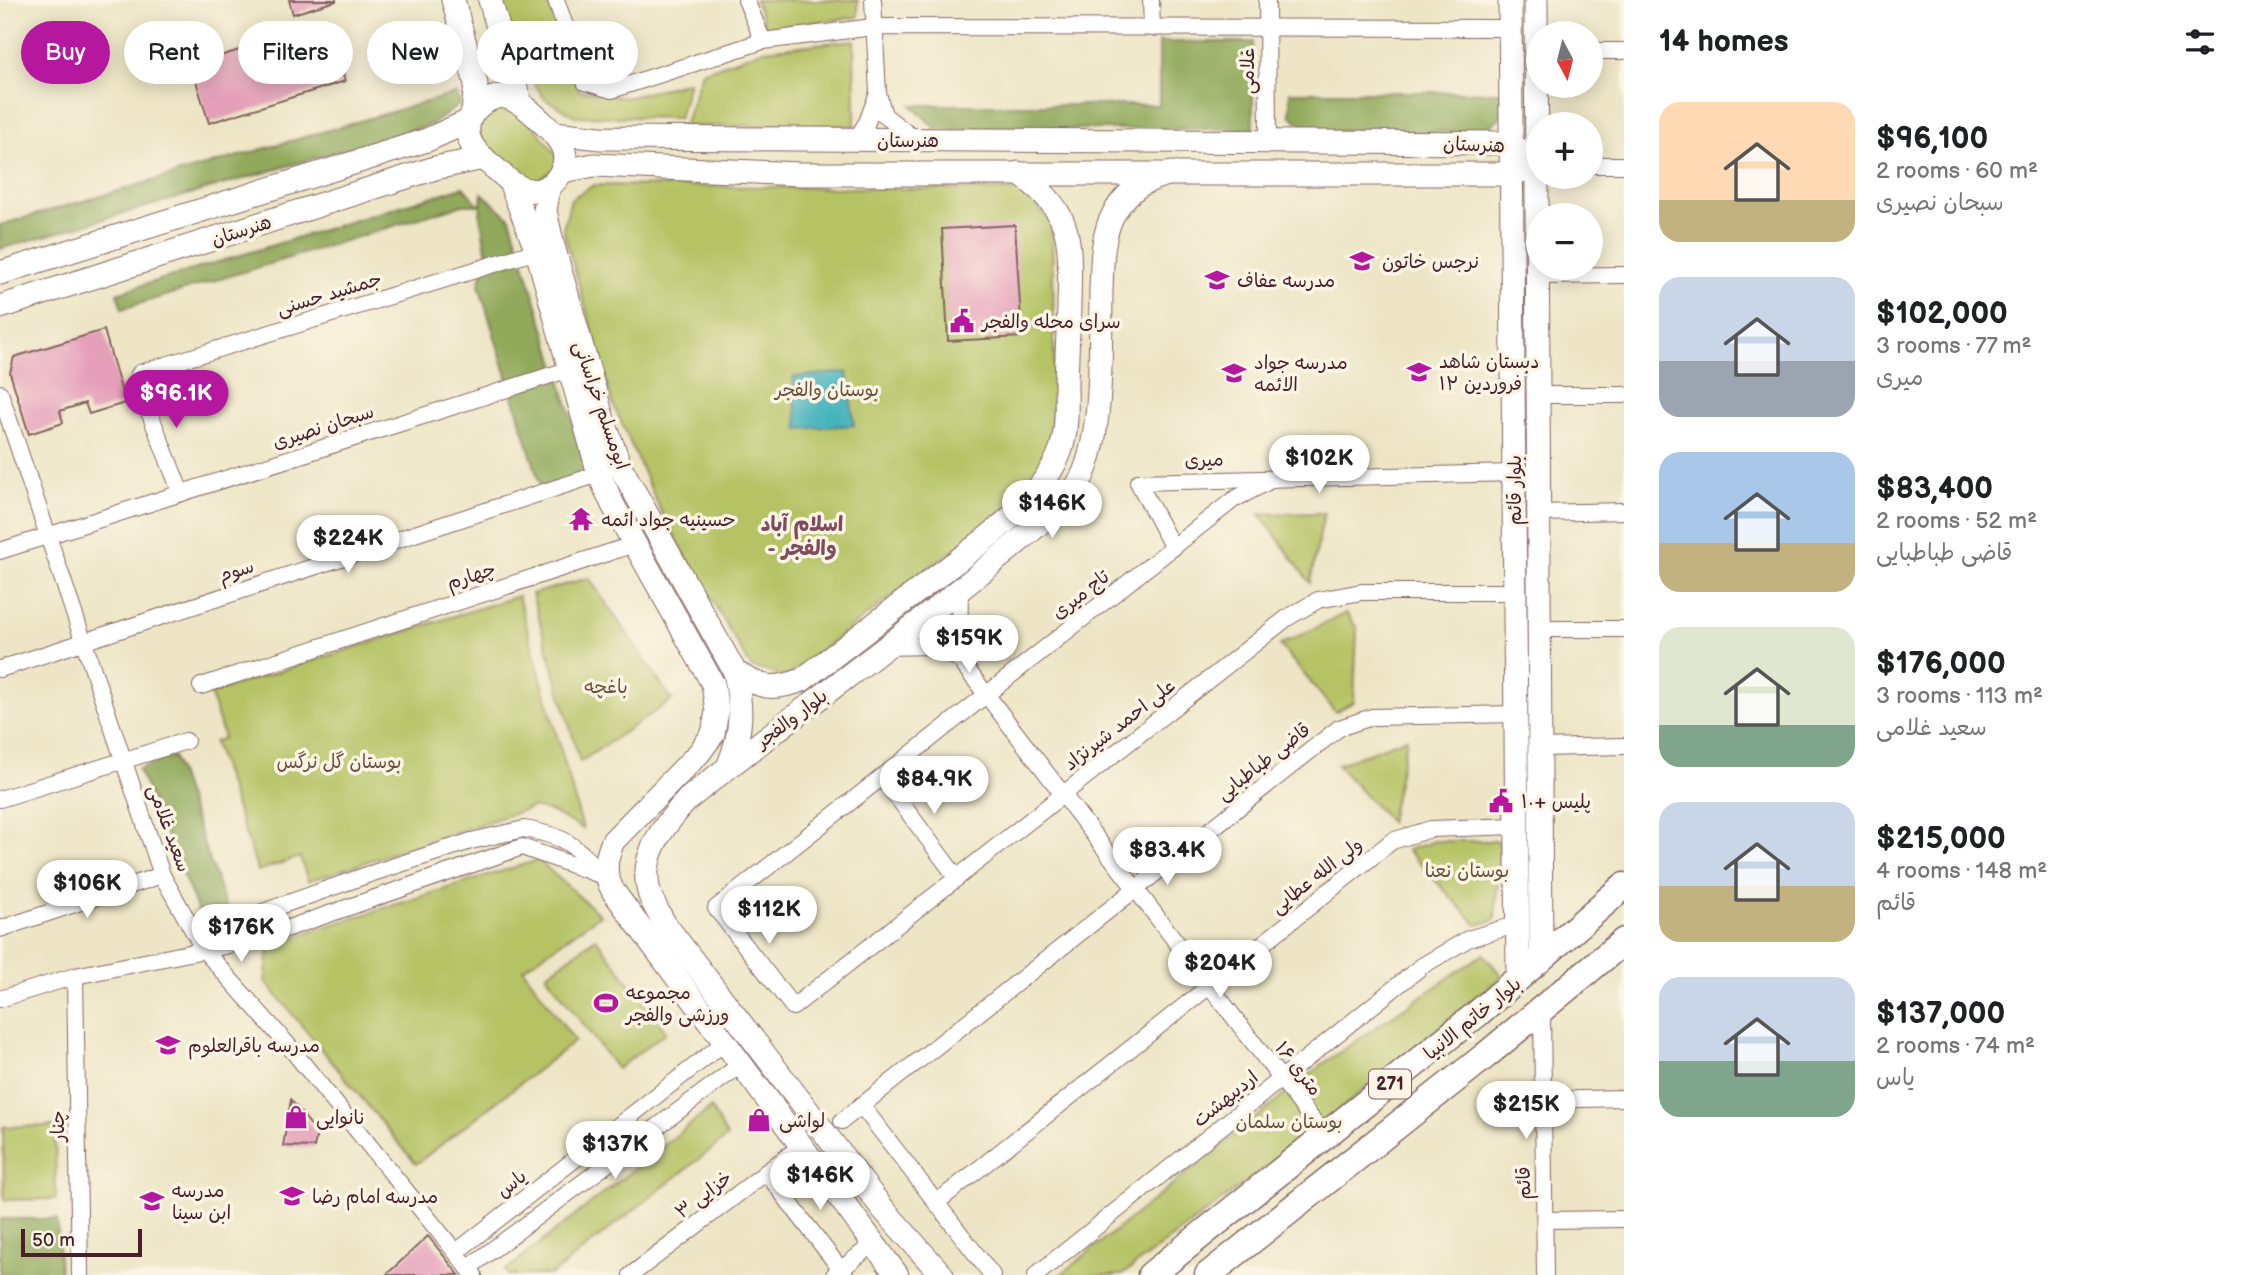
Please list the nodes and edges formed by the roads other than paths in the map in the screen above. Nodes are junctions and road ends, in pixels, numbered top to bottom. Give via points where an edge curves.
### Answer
1 (453, 0) edge
2 (491, 0) edge
3 (556, 0) edge
4 (746, 0) edge
5 (873, 0) edge
6 (1151, 0) edge
7 (1267, 0) edge
8 (1510, 0) edge
9 (1536, 0) edge
10 (1536, 21) edge
11 (873, 27) junction
12 (1152, 28) junction
13 (1268, 28) junction
14 (1510, 28) junction
15 (763, 41) junction
16 (1603, 51) edge
17 (1624, 51) edge
18 (878, 93) junction
19 (520, 102) junction
20 (471, 116) junction
21 (554, 133) junction
22 (856, 140) junction
23 (916, 140) junction
24 (1268, 142) junction
25 (1511, 143) junction
26 (1526, 156) edge
27 (484, 158) junction
28 (1603, 165) edge
29 (1624, 165) edge
30 (1526, 170) edge
31 (1018, 173) junction
32 (1172, 173) junction
33 (1512, 174) junction
34 (556, 178) junction
35 (510, 182) junction
36 (537, 251) junction
37 (0, 273) edge
38 (1603, 275) edge
39 (1624, 275) edge
40 (1537, 280) edge
41 (0, 307) edge
42 (570, 369) junction
43 (0, 393) edge
44 (1538, 395) junction
45 (1624, 395) edge
46 (5, 421) edge
47 (1514, 472) junction
48 (599, 474) junction
49 (1277, 477) junction
50 (181, 493) junction
51 (1624, 511) edge
52 (1539, 513) junction
53 (49, 536) junction
54 (635, 544) junction
55 (1173, 548) junction
56 (0, 551) edge
57 (960, 589) junction
58 (1515, 592) junction
59 (1539, 629) junction
60 (1624, 629) edge
61 (85, 641) junction
62 (883, 647) junction
63 (959, 659) junction
64 (0, 669) edge
65 (735, 671) junction
66 (201, 686) dead end
67 (986, 695) junction
68 (1516, 713) junction
69 (186, 741) dead end
70 (1624, 746) edge
71 (1540, 748) junction
72 (124, 759) junction
73 (728, 766) junction
74 (882, 777) junction
75 (1063, 795) junction
76 (0, 799) edge
77 (1517, 826) junction
78 (162, 876) junction
79 (606, 877) junction
80 (957, 878) junction
81 (1624, 886) edge
82 (1135, 889) junction
83 (1518, 924) junction
84 (0, 929) edge
85 (1624, 941) edge
86 (204, 950) junction
87 (1541, 961) junction
88 (75, 976) junction
89 (1518, 980) junction
90 (1209, 985) junction
91 (0, 999) edge
92 (793, 1007) joint
93 (1542, 1007) junction
94 (745, 1027) junction
95 (724, 1043) junction
96 (761, 1049) junction
97 (740, 1065) junction
98 (1281, 1080) junction
99 (1624, 1098) edge
100 (1544, 1100) junction
101 (861, 1105) junction
102 (842, 1121) dead end
103 (1325, 1136) junction
104 (801, 1146) junction
105 (766, 1172) junction
106 (936, 1203) junction
107 (1230, 1212) junction
108 (1624, 1219) edge
109 (1545, 1220) junction
110 (1194, 1241) junction
111 (873, 1244) junction
112 (456, 1252) junction
113 (1222, 1268) edge
114 (471, 1271) edge
115 (840, 1273) edge
116 (80, 1275) edge
117 (631, 1275) edge
118 (897, 1275) edge
119 (942, 1275) edge
120 (992, 1275) edge
121 (1036, 1275) edge
122 (1151, 1275) edge
123 (1545, 1275) edge

1 - 20 main road via 476,84
2 - 19 main road
3 - 15 street via 585,82 612,90
4 - 15 street
5 - 11 street
6 - 12 street
7 - 13 street, غلامی
8 - 14 main road, بلوار قائم
9 - 10 main road, بلوار قائم
11 - 12 street
11 - 15 street
11 - 18 street
12 - 13 street
13 - 14 street
13 - 24 street, غلامی
14 - 25 main road, بلوار قائم
16 - 17 street
18 - 22 street
18 - 23 street via 884,115
19 - 20 main road via 500,96 480,104
19 - 21 main road
20 - 27 main road via 470,142
20 - 37 main road, هنرستان via 427,140
21 - 22 main road, هنرستان via 601,138
21 - 34 main road via 566,161
22 - 23 main road, هنرستان
23 - 24 main road, هنرستان
24 - 25 main road, هنرستان
25 - 26 main road, هنرستان
25 - 33 main road, بلوار قائم
27 - 35 main road
27 - 41 main road, هنرستان via 435,168
28 - 29 street
30 - 33 main road, هنرستان
31 - 32 main road, هنرستان
31 - 34 main road, هنرستان via 799,174 594,165
31 - 65 main road, بلوار والفجر via 1053,202 1067,229 1066,413 1062,447 1050,475 1027,502 958,560 802,680 769,687 755,685
32 - 33 main road, هنرستان
32 - 57 main road, بلوار والفجر via 1150,178 1130,192 1113,215 1102,253 1096,424 1080,483 1028,534
33 - 47 main road, بلوار قائم
34 - 35 main road via 529,190
34 - 65 main road, ابومسلم خراسانی via 545,211 552,246 620,466
35 - 36 main road, ابومسلم خراسانی
36 - 42 main road, ابومسلم خراسانی
36 - 50 street, جمشید حسنی via 140,373 137,379
38 - 39 street
40 - 44 main road, بلوار قائم
42 - 48 main road, ابومسلم خراسانی
42 - 50 street, سبحان نصیری
43 - 46 street, سعید غلامی
44 - 45 street
44 - 52 main road, بلوار قائم
46 - 53 street, سعید غلامی
47 - 49 street, میری
47 - 58 main road, بلوار قائم
48 - 54 main road, ابومسلم خراسانی
48 - 61 street, سوم
49 - 55 street, تاج میری via 1233,500
49 - 55 street, میری via 1138,482
50 - 53 street, سبحان نصیری
51 - 52 street
52 - 59 main road, بلوار قائم
53 - 56 street, سبحان نصیری
53 - 61 street, سعید غلامی
54 - 66 street, چهارم
54 - 79 main road, ابومسلم خراسانی via 713,684 717,711 713,734 699,753 613,841
55 - 67 street, تاج میری
57 - 62 main road, بلوار والفجر
57 - 63 street
58 - 68 main road, بلوار قائم
58 - 75 street, علی احمد شیرنژاد via 1362,592 1318,600 1287,618
59 - 60 street
59 - 71 main road, بلوار قائم
61 - 64 street, سوم
61 - 72 street, سعید غلامی
62 - 63 street via 932,646
62 - 73 main road, بلوار والفجر
63 - 67 street, ۱۶ متری
65 - 73 main road, ابومسلم خراسانی via 740,724
67 - 74 street, تاج میری
67 - 75 street, ۱۶ متری
68 - 77 main road, بلوار قائم
68 - 82 street, قاضی طباطبایی via 1372,717 1339,728
69 - 72 street
70 - 71 street
71 - 87 main road, بلوار قائم
72 - 76 street
72 - 78 street, سعید غلامی
73 - 94 main road, بلوار والفجر via 664,825 646,873 650,897 664,923
74 - 80 street
74 - 92 street, تاج میری via 716,908
75 - 80 street, علی احمد شیرنژاد
75 - 82 street, ۱۶ متری
77 - 83 main road, بلوار قائم
77 - 90 street, ولی الله عطایی via 1431,829 1392,841
78 - 84 street
78 - 86 street, سعید غلامی
79 - 86 street via 522,847 254,940
79 - 86 street via 573,844 524,829 471,841 246,918
79 - 95 main road
80 - 92 street, علی احمد شیرنژاد
81 - 87 main road, بلوار خاتم الانبیا / 271
82 - 90 street, ۱۶ متری
82 - 101 street, قاضی طباطبایی
83 - 89 main road, بلوار قائم
83 - 98 street, اردیبهشت via 1468,939 1422,966
85 - 93 main road, بلوار خاتم الانبیا / 271
86 - 88 street
86 - 112 street, سعید غلامی via 288,1045
87 - 89 main road, بلوار خاتم الانبیا / 271
87 - 93 main road
88 - 91 street
88 - 116 street, چنار
89 - 93 main road
89 - 103 main road, بلوار خاتم الانبیا / 271
90 - 98 street, ۱۶ متری
90 - 106 street, ولی الله عطایی
93 - 100 street, قائم
93 - 113 main road, بلوار خاتم الانبیا / 271
94 - 95 main road
94 - 96 main road, بلوار والفجر
95 - 97 main road
95 - 112 street, یاس
96 - 97 main road
96 - 119 main road, بلوار والفجر via 883,1209
97 - 104 main road
97 - 114 street
98 - 103 street, ۱۶ متری
98 - 121 street, اردیبهشت
99 - 100 street
100 - 109 street, قائم
101 - 102 street, قاضی طباطبایی
101 - 106 street
103 - 107 main road, بلوار خاتم الانبیا / 271
104 - 105 street, خزایی ۳
104 - 111 main road
105 - 115 street
105 - 117 street, خزایی ۳
106 - 120 street
107 - 110 main road, بلوار خاتم الانبیا / 271
107 - 113 main road via 1223,1233
108 - 109 street
109 - 123 street, قائم
110 - 113 main road via 1211,1244
110 - 122 main road, بلوار خاتم الانبیا / 271
111 - 115 street
111 - 118 main road
112 - 114 street, سعید غلامی

